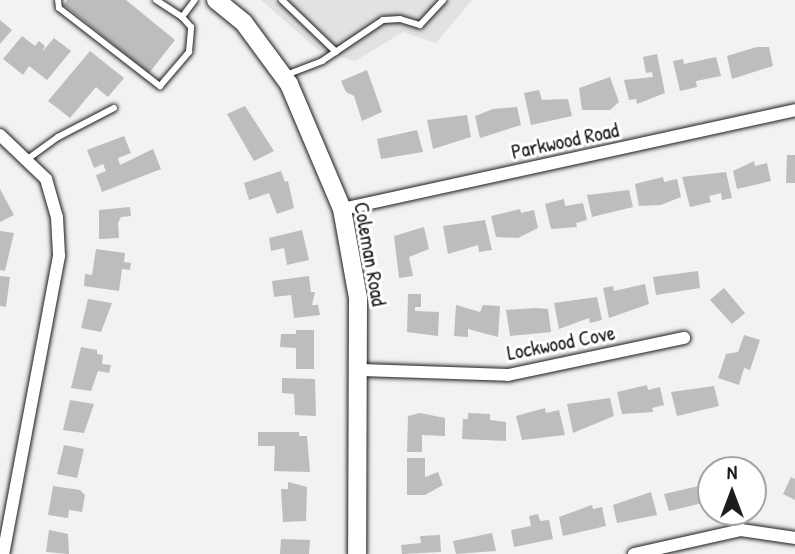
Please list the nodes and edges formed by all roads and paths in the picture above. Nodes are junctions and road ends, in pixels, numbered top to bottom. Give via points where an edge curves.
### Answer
1 (58, 0) edge
2 (156, 0) edge
3 (195, 0) edge
4 (216, 0) edge
5 (282, 0) edge
6 (443, 0) edge
7 (182, 17) junction
8 (336, 51) junction
9 (283, 76) junction
10 (114, 108) dead end
11 (795, 110) edge
12 (0, 135) edge
13 (29, 158) junction
14 (342, 209) junction
15 (684, 338) dead end
16 (361, 370) junction
17 (795, 538) edge
18 (3, 554) edge
19 (358, 554) edge
20 (634, 554) edge

1 - 7 lane via 59,8 160,86 189,52 191,27
2 - 7 lane
3 - 7 lane
4 - 9 main road, Coleman Road via 244,23
5 - 8 lane
6 - 8 lane via 420,25 383,20
8 - 9 lane
9 - 14 main road, Coleman Road
10 - 13 lane
11 - 14 street, Parkwood Road
12 - 13 street
13 - 18 street via 46,179 57,216 60,256
14 - 16 main road, Coleman Road via 358,298
15 - 16 street, Lockwood Cove via 509,375
16 - 19 main road, Coleman Road
17 - 20 street via 741,530

